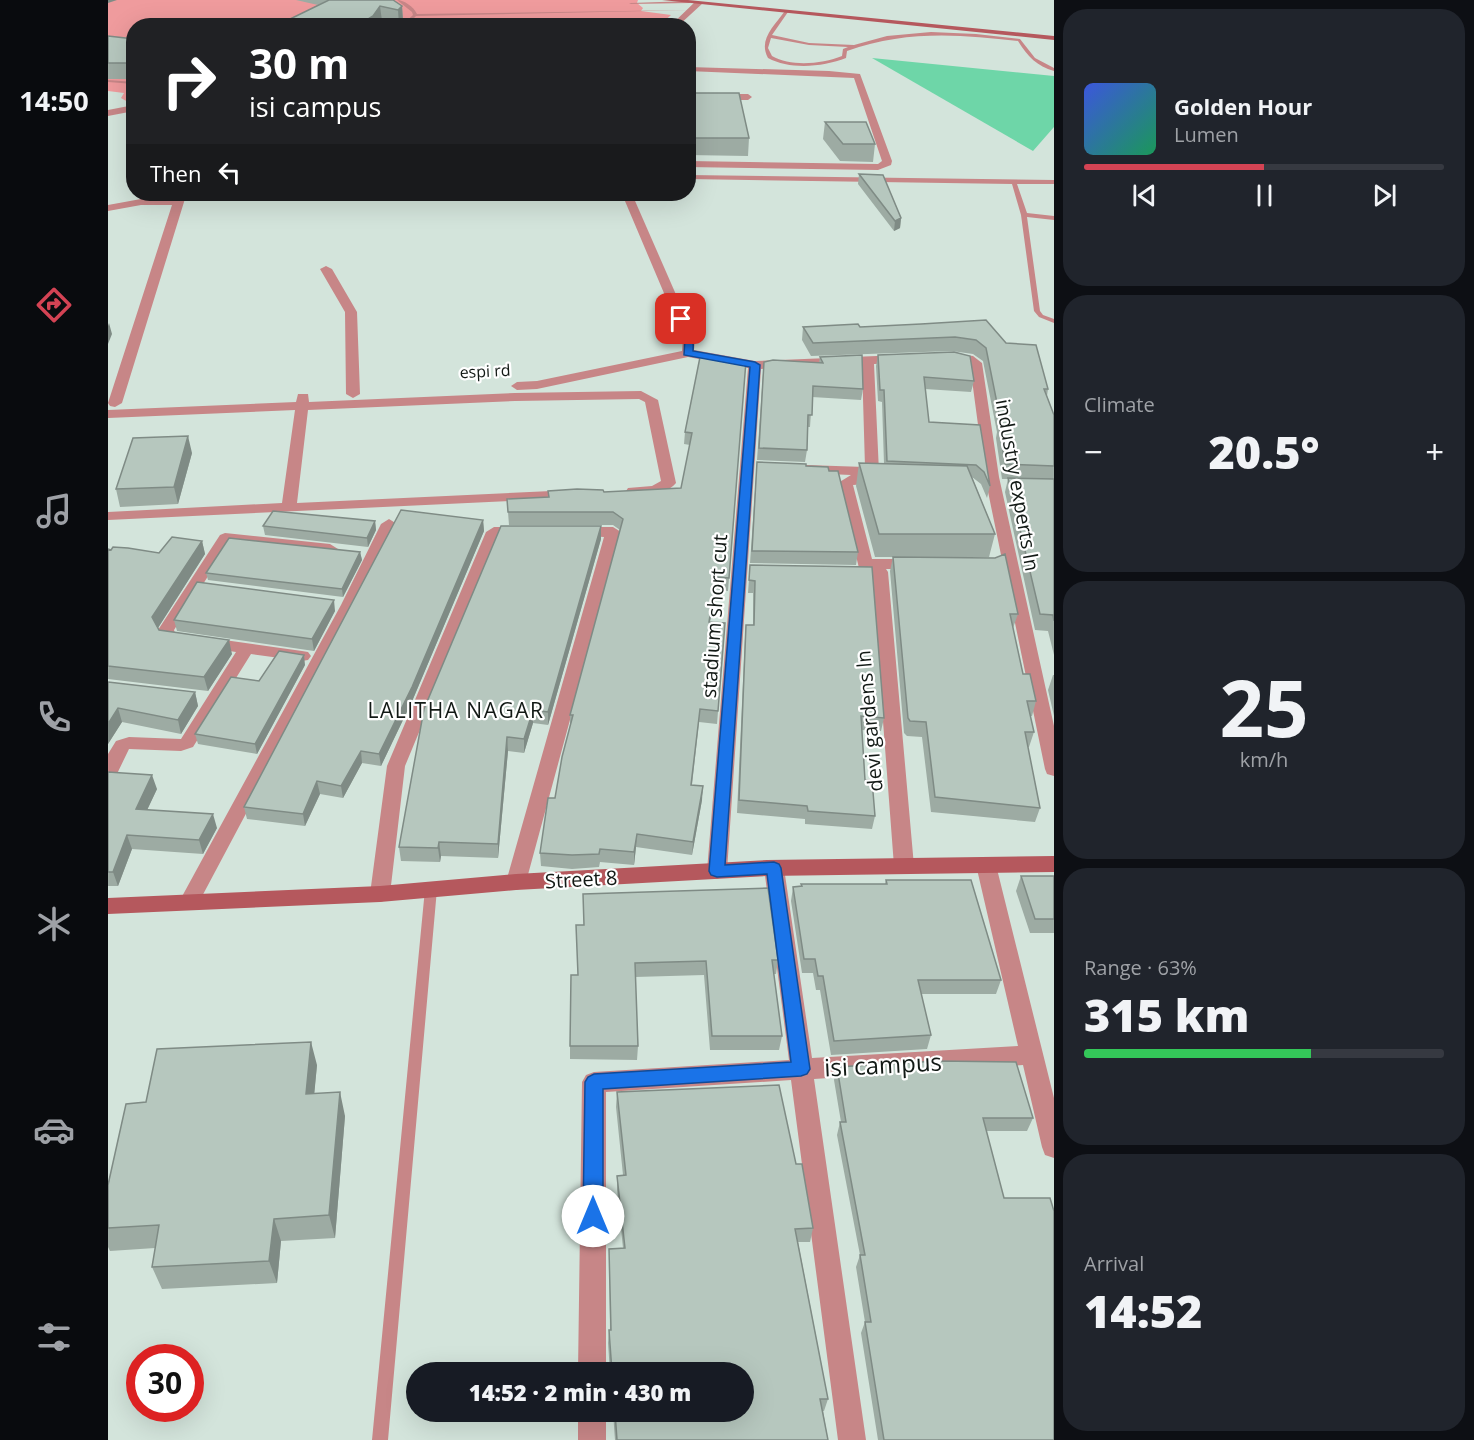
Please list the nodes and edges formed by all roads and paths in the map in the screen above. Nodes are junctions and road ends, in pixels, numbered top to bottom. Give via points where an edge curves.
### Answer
1 (399, 0) edge
2 (666, 0) edge
3 (621, 4) dead end
4 (586, 5) dead end
5 (690, 6) junction
6 (786, 12) junction
7 (414, 13) junction
8 (410, 18) edge
9 (680, 18) edge
10 (769, 36) junction
11 (1054, 38) edge
12 (854, 46) junction
13 (696, 69) edge
14 (1054, 70) edge
15 (108, 81) edge
16 (126, 82) edge
17 (696, 97) edge
18 (748, 97) dead end
19 (126, 110) edge
20 (108, 113) edge
21 (696, 164) edge
22 (696, 177) edge
23 (1014, 182) junction
24 (1054, 182) edge
25 (151, 201) edge
26 (179, 201) edge
27 (630, 201) edge
28 (108, 208) edge
29 (1024, 215) junction
30 (1054, 218) edge
31 (326, 269) dead end
32 (1054, 321) edge
33 (688, 353) junction
34 (940, 358) edge
35 (916, 359) edge
36 (868, 361) junction
37 (755, 365) junction
38 (514, 392) junction
39 (352, 394) junction
40 (427, 396) junction
41 (302, 401) junction
42 (110, 407) edge
43 (791, 468) edge
44 (872, 472) junction
45 (846, 475) junction
46 (988, 480) junction
47 (1014, 486) edge
48 (620, 492) edge
49 (584, 493) edge
50 (289, 507) junction
51 (108, 516) edge
52 (389, 524) dead end
53 (988, 528) edge
54 (542, 532) edge
55 (566, 532) edge
56 (362, 553) junction
57 (929, 569) edge
58 (738, 570) junction
59 (761, 570) edge
60 (867, 570) junction
61 (1003, 570) junction
62 (246, 649) junction
63 (320, 659) junction
64 (194, 697) edge
65 (216, 700) junction
66 (1054, 769) edge
67 (108, 773) edge
68 (1054, 864) edge
69 (986, 865) junction
70 (904, 866) junction
71 (774, 868) junction
72 (717, 871) junction
73 (516, 882) junction
74 (431, 889) junction
75 (380, 894) junction
76 (189, 902) junction
77 (108, 906) edge
78 (1032, 1055) junction
79 (801, 1069) junction
80 (1054, 1147) edge
81 (592, 1362) edge
82 (592, 1422) edge
83 (380, 1440) edge
84 (592, 1440) edge
85 (852, 1440) edge

1 - 7 lane
2 - 5 street
3 - 5 lane
4 - 7 lane
5 - 6 street via 699,3
5 - 7 lane
5 - 9 street
6 - 10 lane
6 - 11 street
7 - 8 lane
10 - 12 lane via 809,44
10 - 12 lane via 766,48 771,58 783,62 834,62
12 - 14 lane via 865,41 928,34 990,36 1020,40 1028,56
13 - 21 street via 857,76 887,161 878,167
15 - 16 lane
17 - 18 street
19 - 20 street
22 - 23 lane
23 - 24 lane
23 - 29 lane
25 - 28 street
26 - 42 street
27 - 33 street via 689,338
29 - 30 lane
29 - 32 lane via 1037,311
31 - 39 street via 351,312
33 - 37 street
33 - 38 street, espi rd
34 - 46 street, industry experts ln via 962,357 976,363
35 - 36 street
36 - 37 street
36 - 44 street
37 - 58 street, stadium short cut via 753,466
38 - 40 street
38 - 48 street via 641,395 651,400 669,483 655,490
39 - 40 street
39 - 41 street
40 - 41 street
41 - 42 street
41 - 50 street
43 - 45 street
44 - 45 street
44 - 45 street via 896,476
45 - 60 street, devi gardens ln
46 - 47 street
46 - 61 street, industry experts ln
49 - 50 street
50 - 51 street
52 - 56 street
53 - 61 street
54 - 75 street via 494,532 396,766
55 - 73 street via 613,532
56 - 62 street via 225,538 201,586 166,630 169,637
56 - 63 street
57 - 60 street
58 - 59 street
58 - 72 street, stadium short cut
60 - 70 street, devi gardens ln
61 - 66 street, industry experts ln
62 - 63 street
62 - 65 street
63 - 76 street
64 - 65 street
65 - 67 street via 187,743 122,745
68 - 69 street, Street 8
69 - 70 street, Street 8
69 - 78 street
70 - 71 street, Street 8
71 - 72 street, Street 8
71 - 79 street
72 - 73 street, Street 8
73 - 74 street, Street 8
74 - 75 street, Street 8
74 - 83 lane
75 - 76 street, Street 8
76 - 77 street, Street 8
78 - 79 street, isi campus
78 - 80 street
79 - 81 street, isi campus via 594,1082
79 - 85 street
82 - 84 street

